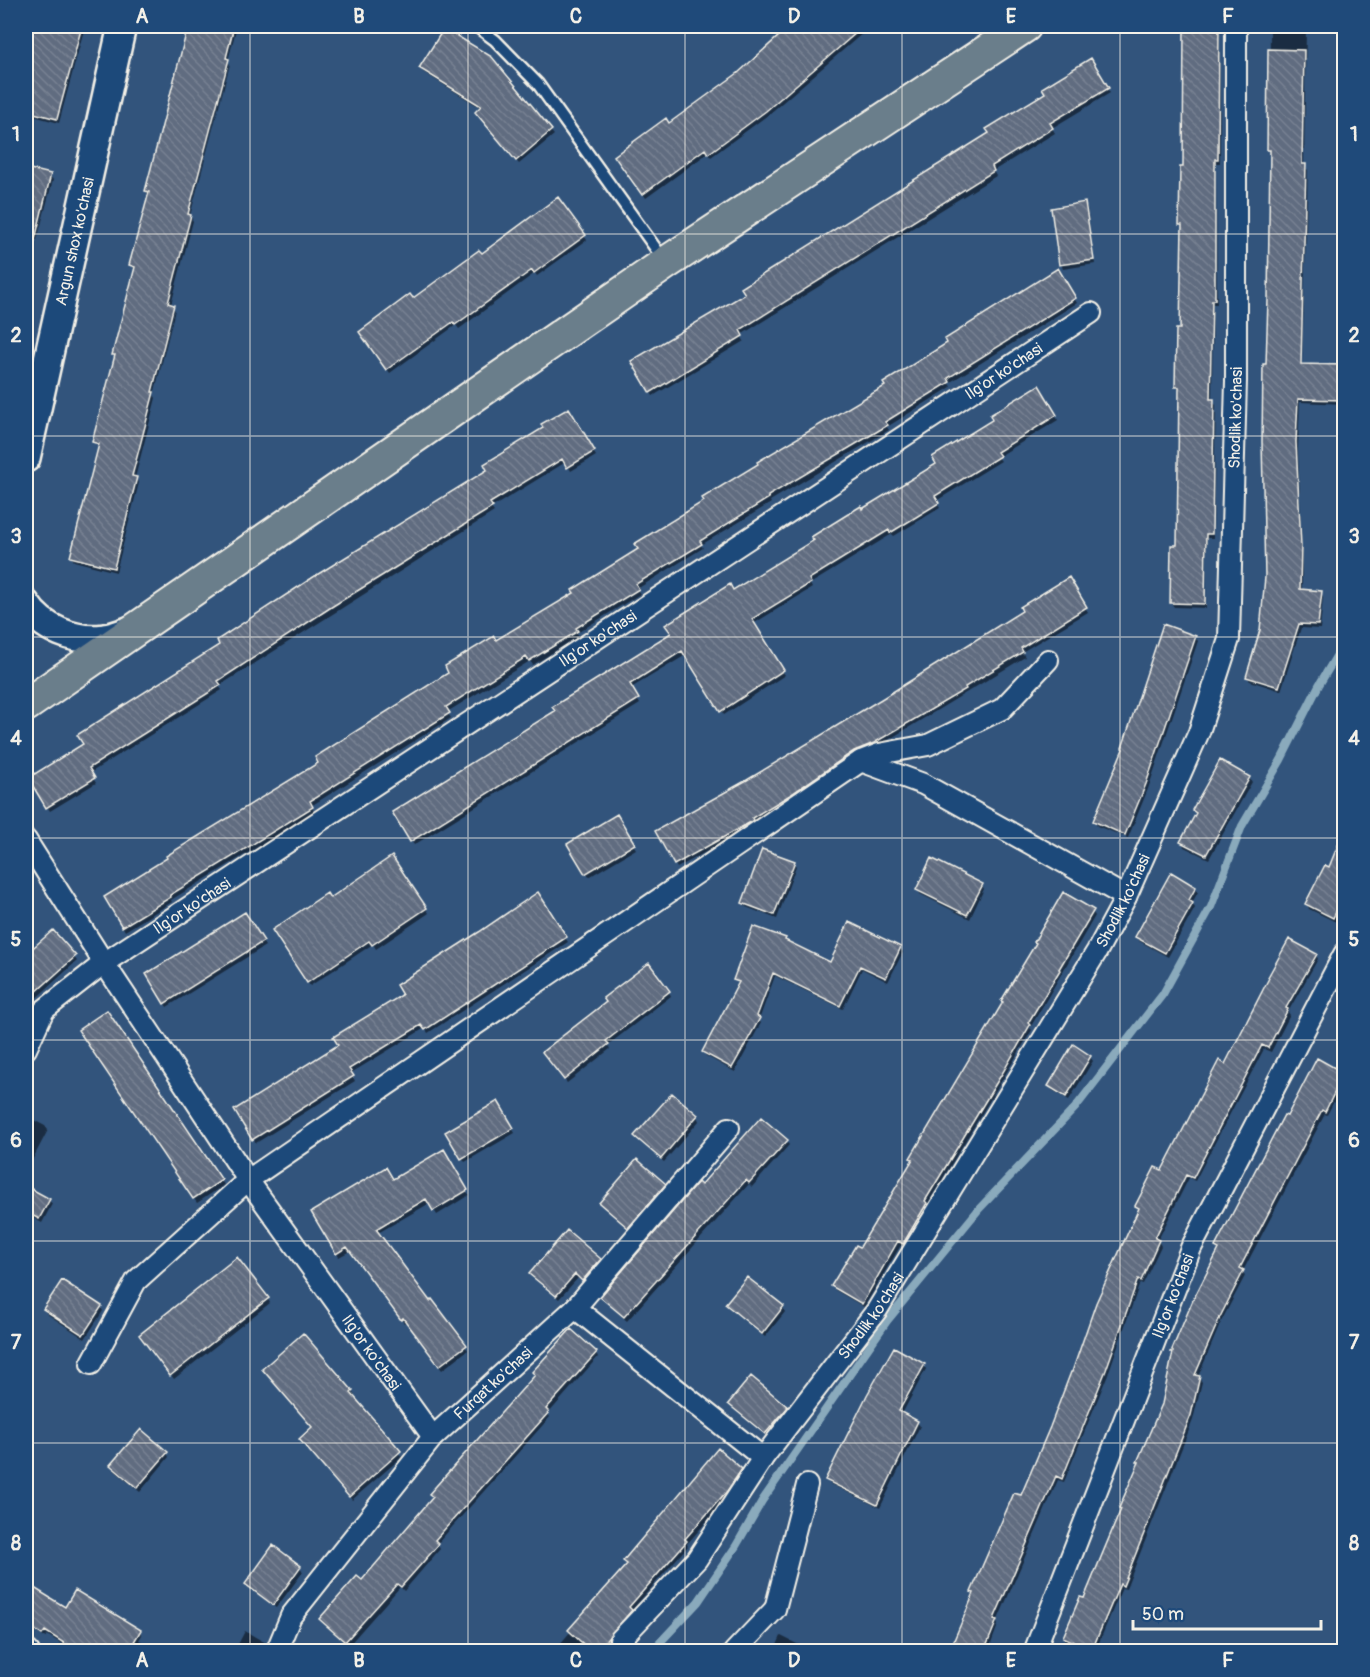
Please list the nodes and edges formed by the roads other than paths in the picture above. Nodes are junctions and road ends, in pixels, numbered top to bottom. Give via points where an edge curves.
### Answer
1 (122, 26) edge
2 (476, 26) edge
3 (1025, 26) edge
4 (1236, 26) edge
5 (666, 263) junction
6 (1091, 313) dead end
7 (26, 458) edge
8 (26, 604) edge
9 (135, 629) junction
10 (1048, 660) dead end
11 (26, 705) edge
12 (861, 761) junction
13 (26, 840) edge
14 (1126, 897) junction
15 (1344, 954) edge
16 (104, 963) junction
17 (26, 1049) edge
18 (729, 1128) dead end
19 (248, 1180) junction
20 (576, 1308) junction
21 (91, 1364) dead end
22 (433, 1437) junction
23 (763, 1458) junction
24 (807, 1485) dead end
25 (620, 1640) dead end
26 (276, 1652) edge
27 (734, 1652) edge
28 (1034, 1652) edge

1 - 7 street, Argun shox ko'chasi
2 - 5 lane via 538,84
3 - 5 main road
4 - 14 street, Shodlik ko'chasi via 1236,381 1229,639 1199,732
5 - 9 main road
6 - 16 street, Ilg'or ko'chasi
8 - 9 street via 45,623 78,638 105,638
9 - 11 main road
10 - 12 street via 1002,709 928,745
12 - 14 street via 923,784
12 - 19 street
13 - 16 street, Ilg'or ko'chasi
14 - 23 street, Shodlik ko'chasi via 1097,951 877,1310
15 - 28 street, Ilg'or ko'chasi via 1191,1248
16 - 17 street, Ilg'or ko'chasi via 44,1010
16 - 19 street, Ilg'or ko'chasi
18 - 20 street, Furqat ko'chasi
19 - 21 street via 136,1281
19 - 22 street, Ilg'or ko'chasi
20 - 22 street, Furqat ko'chasi
20 - 23 street
22 - 26 street, Furqat ko'chasi via 291,1616
23 - 25 street, Shodlik ko'chasi via 697,1559
24 - 27 street via 775,1609

